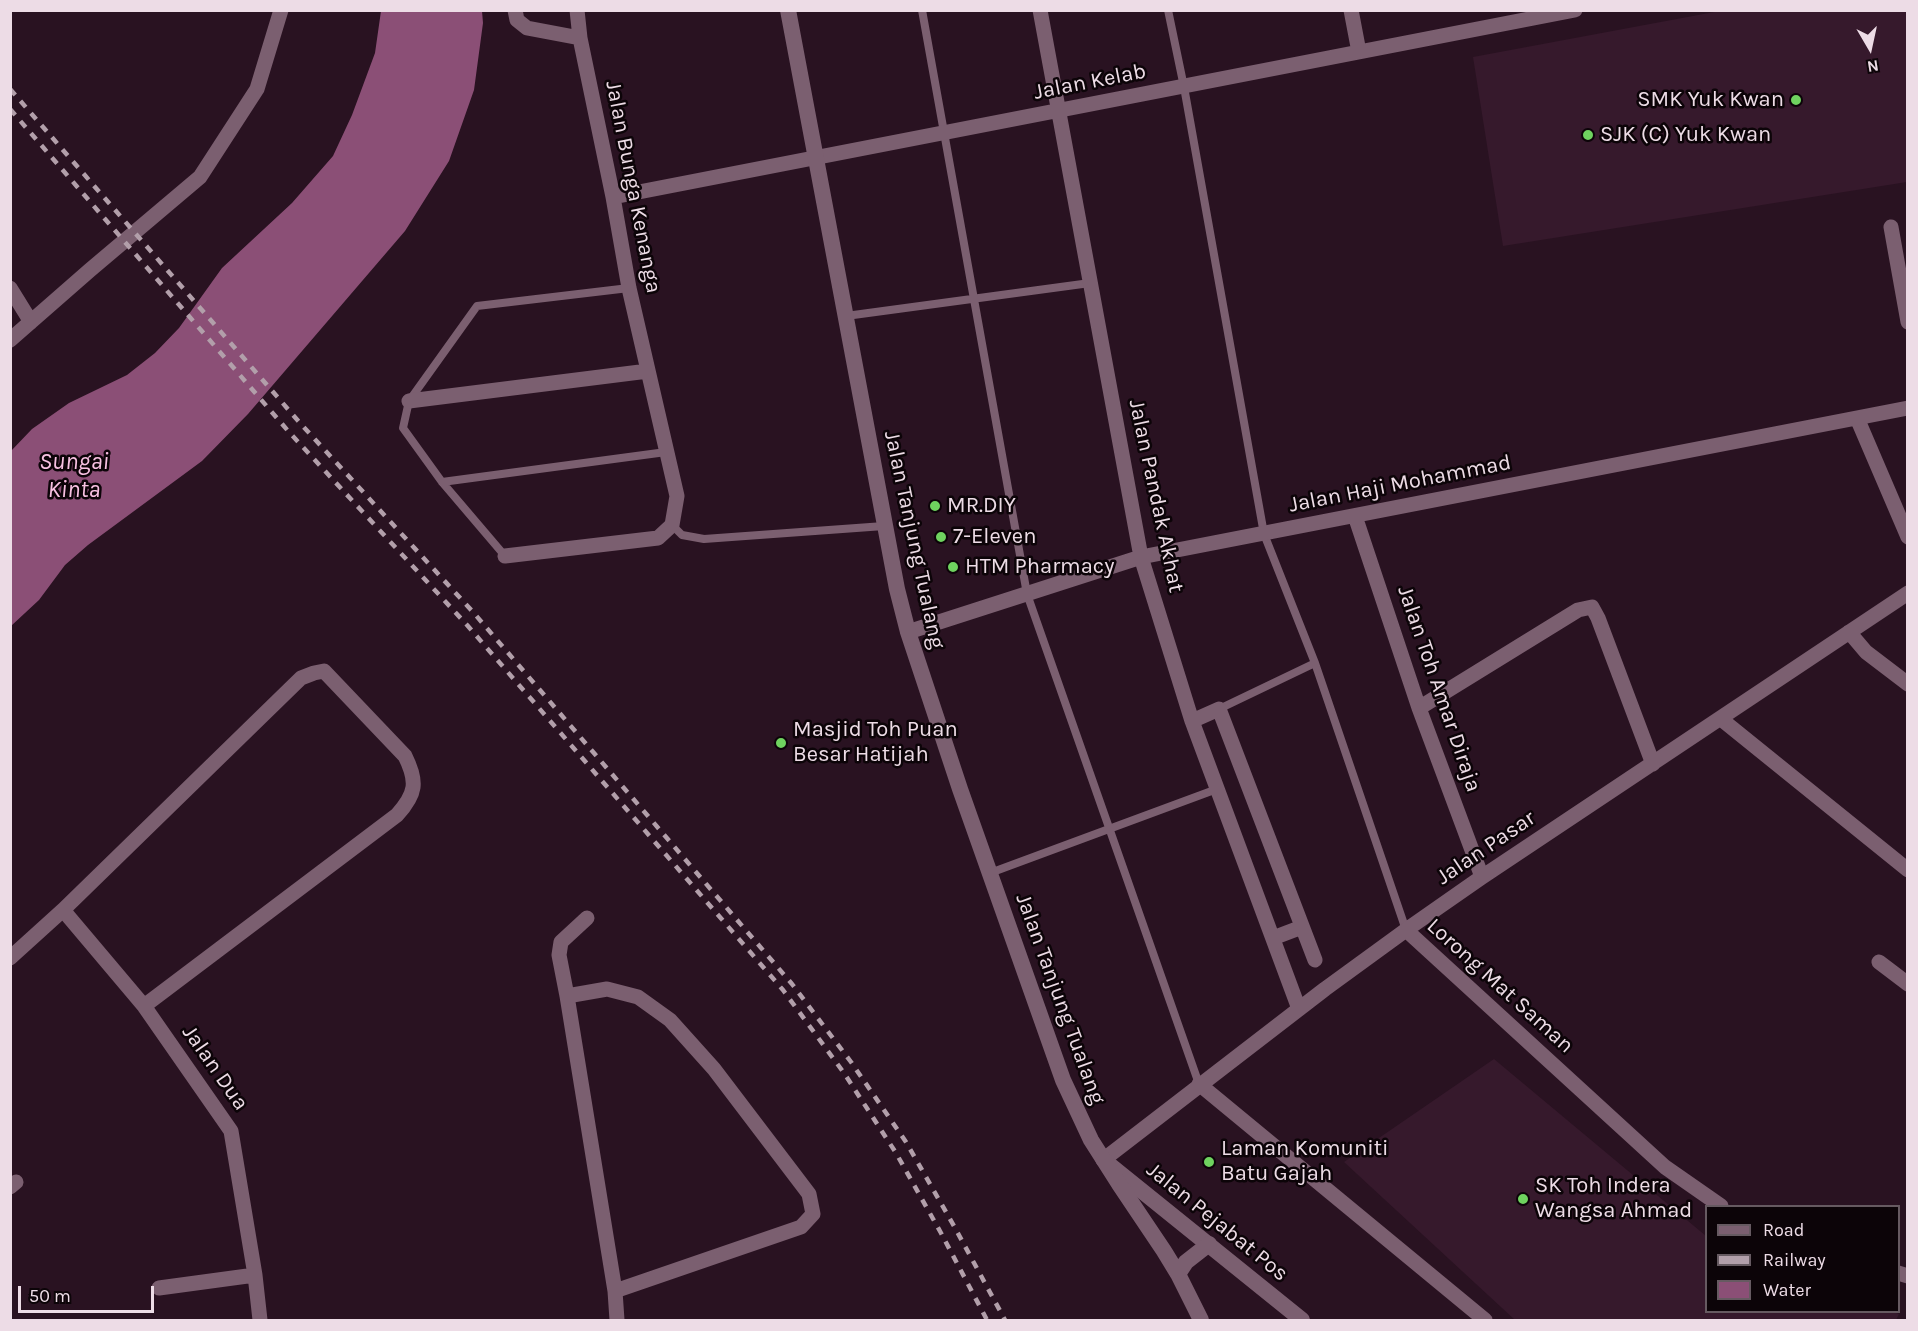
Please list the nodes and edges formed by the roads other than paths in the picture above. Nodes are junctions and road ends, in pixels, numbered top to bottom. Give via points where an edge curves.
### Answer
1 (281, 10) edge
2 (515, 10) edge
3 (577, 10) edge
4 (788, 10) edge
5 (922, 10) edge
6 (1040, 10) edge
7 (1168, 10) edge
8 (1351, 10) edge
9 (1575, 10) edge
10 (580, 38) junction
11 (1359, 52) junction
12 (1184, 87) junction
13 (1058, 111) junction
14 (943, 133) junction
15 (816, 158) junction
16 (614, 197) junction
17 (1891, 227) dead end
18 (1090, 283) junction
19 (10, 288) edge
20 (628, 288) junction
21 (973, 299) junction
22 (846, 316) junction
23 (1908, 321) edge
24 (31, 322) junction
25 (10, 340) edge
26 (648, 371) junction
27 (409, 400) junction
28 (1908, 408) edge
29 (1857, 418) junction
30 (666, 452) junction
31 (441, 482) junction
32 (1355, 516) junction
33 (672, 525) junction
34 (885, 526) junction
35 (1264, 534) junction
36 (1908, 537) edge
37 (505, 556) joint
38 (1141, 557) junction
39 (1908, 593) edge
40 (1027, 594) junction
41 (908, 632) junction
42 (1849, 632) junction
43 (1315, 663) junction
44 (1908, 684) edge
45 (1419, 708) junction
46 (1219, 709) junction
47 (1720, 719) junction
48 (1192, 722) junction
49 (1653, 764) junction
50 (1217, 789) junction
51 (1110, 829) junction
52 (1908, 870) edge
53 (990, 873) junction
54 (1482, 877) junction
55 (63, 910) junction
56 (587, 918) dead end
57 (1302, 927) junction
58 (1406, 930) junction
59 (1273, 938) junction
60 (10, 958) edge
61 (1315, 960) dead end
62 (1879, 962) dead end
63 (1908, 984) edge
64 (567, 996) junction
65 (144, 1005) junction
66 (1299, 1009) junction
67 (1199, 1084) junction
68 (1103, 1160) junction
69 (1720, 1205) edge
70 (1209, 1244) junction
71 (1178, 1274) junction
72 (255, 1275) junction
73 (159, 1288) dead end
74 (615, 1291) junction
75 (260, 1320) edge
76 (617, 1320) edge
77 (1201, 1320) edge
78 (1302, 1320) edge
79 (1485, 1320) edge

1 - 24 street via 257,89 200,177
2 - 10 street via 517,20 527,28
3 - 10 street, Jalan Bunga Kenanga
4 - 15 main road, Jalan Tanjung Tualang
5 - 14 lane
6 - 13 street, Jalan Pandak Akhat
7 - 12 lane, Lorong Mat Saman
8 - 11 street
9 - 11 street, Jalan Kelab
10 - 16 street, Jalan Bunga Kenanga
11 - 12 street, Jalan Kelab
12 - 13 street, Jalan Kelab
12 - 35 lane, Lorong Mat Saman
13 - 14 street, Jalan Kelab
13 - 18 street, Jalan Pandak Akhat
14 - 15 street, Jalan Kelab
14 - 21 lane
15 - 16 street, Jalan Kelab
15 - 22 main road, Jalan Tanjung Tualang
16 - 20 street, Jalan Bunga Kenanga
17 - 23 street
18 - 21 lane
18 - 38 street, Jalan Pandak Akhat
19 - 24 street
20 - 26 street, Jalan Bunga Kenanga
20 - 27 lane via 477,306
21 - 22 lane
21 - 40 lane
22 - 34 main road, Jalan Tanjung Tualang
24 - 25 street
26 - 27 street
26 - 30 street, Jalan Bunga Kenanga
27 - 31 lane via 403,428
28 - 29 street, Jalan Haji Mohammad
29 - 32 street, Jalan Haji Mohammad
29 - 36 street
30 - 31 lane
30 - 33 street, Jalan Bunga Kenanga via 677,496
31 - 37 lane
32 - 35 street, Jalan Haji Mohammad
32 - 45 street, Jalan Toh Amar Diraja
33 - 34 lane via 682,535 704,539
33 - 37 street via 658,538
34 - 41 main road, Jalan Tanjung Tualang
35 - 38 street, Jalan Haji Mohammad
35 - 43 lane, Lorong Mat Saman
38 - 40 street, Jalan Haji Mohammad
38 - 48 street, Jalan Pandak Akhat
39 - 42 street, Jalan Pasar
40 - 41 street, Jalan Haji Mohammad
40 - 51 lane
41 - 53 main road, Jalan Tanjung Tualang
42 - 44 street via 1866,652
42 - 47 street, Jalan Pasar
43 - 46 lane
43 - 58 lane, Lorong Mat Saman
45 - 49 street via 1578,610 1592,607
45 - 54 street, Jalan Toh Amar Diraja
46 - 48 street
46 - 57 street
47 - 49 street, Jalan Pasar
47 - 52 street
48 - 50 street, Jalan Pandak Akhat
49 - 54 street, Jalan Pasar
50 - 51 lane
50 - 59 street, Jalan Pandak Akhat
51 - 53 lane
51 - 67 lane
53 - 68 main road, Jalan Tanjung Tualang via 1063,1080
54 - 58 street, Jalan Pasar
55 - 60 street
55 - 65 street, Jalan Dua
55 - 65 street via 301,678 324,671 405,756 413,772 414,788 397,815
56 - 64 street via 561,942 559,955
57 - 59 street
57 - 61 street
58 - 66 street, Jalan Pasar
58 - 69 street, Lorong Mat Saman via 1665,1167
59 - 66 street, Jalan Pandak Akhat
62 - 63 street
64 - 74 street
64 - 74 street via 607,989 638,997 670,1020 714,1069 809,1194 813,1214 801,1227
65 - 72 street, Jalan Dua via 231,1131
66 - 67 street, Jalan Pasar
67 - 68 street, Jalan Pasar
67 - 79 street
68 - 70 main road, Jalan Pejabat Pos
68 - 71 main road, Jalan Tanjung Tualang
70 - 71 main road via 1186,1262
70 - 78 main road, Jalan Pejabat Pos
71 - 77 main road, Jalan Tanjung Tualang
72 - 73 street
72 - 75 street, Jalan Dua
74 - 76 street

